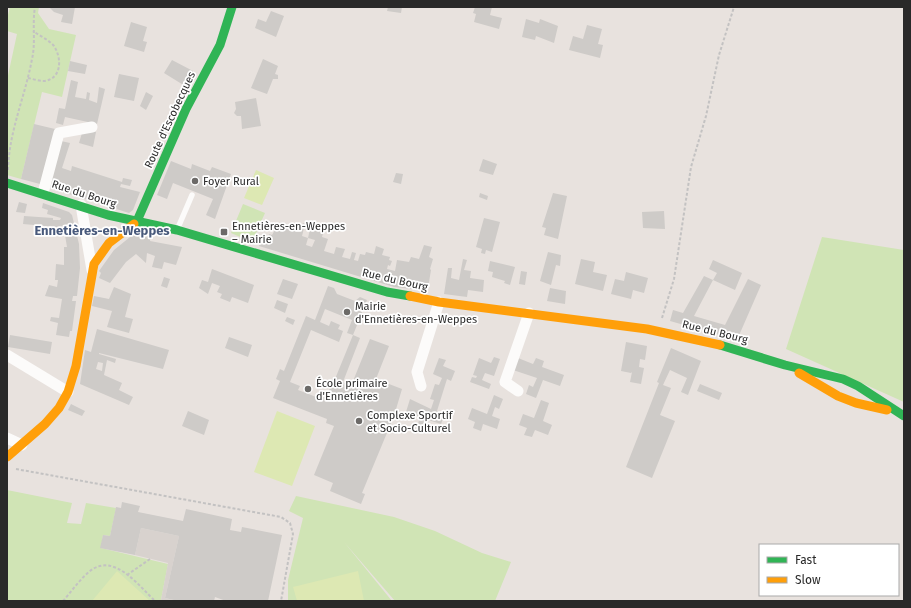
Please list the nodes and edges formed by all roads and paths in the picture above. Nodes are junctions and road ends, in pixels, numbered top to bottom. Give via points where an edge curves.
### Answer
1 (35, 7) edge
2 (232, 7) edge
3 (734, 7) edge
4 (33, 31) junction
5 (28, 78) junction
6 (92, 127) dead end
7 (7, 183) edge
8 (43, 193) junction
9 (192, 195) dead end
10 (81, 205) junction
11 (137, 221) junction
12 (177, 230) junction
13 (92, 272) junction
14 (439, 302) junction
15 (529, 313) junction
16 (658, 331) junction
17 (7, 356) edge
18 (785, 366) junction
19 (421, 386) dead end
20 (518, 391) dead end
21 (68, 392) junction
22 (904, 416) edge
23 (7, 438) edge
24 (22, 445) junction
25 (7, 457) edge
26 (14, 468) dead end
27 (150, 559) dead end
28 (127, 575) junction
29 (63, 601) edge
30 (155, 601) edge
31 (281, 601) edge

1 - 4 path
2 - 11 street, Route d'Escobecques via 220,45 186,109
3 - 16 path via 719,54 706,116 691,167 674,279
4 - 5 path via 34,50
4 - 5 path via 53,46 60,66 56,75 47,80
5 - 7 path via 10,141
6 - 8 street via 59,133
7 - 8 street, Rue du Bourg
8 - 10 street, Rue du Bourg
9 - 12 lane
10 - 11 street, Rue du Bourg via 108,215
10 - 13 street
11 - 12 street, Rue du Bourg
11 - 13 street via 109,243 97,259
12 - 14 street, Rue du Bourg via 353,283 397,295
13 - 21 street via 76,366
14 - 15 street, Rue du Bourg
14 - 19 street via 417,372
15 - 16 street, Rue du Bourg
15 - 20 street via 506,382
16 - 18 street, Rue du Bourg via 728,347
17 - 21 street
18 - 22 street, Rue du Bourg via 838,396
18 - 22 street, Rue du Bourg via 843,379
21 - 24 street via 55,414
23 - 24 street
24 - 25 street
26 - 31 path via 281,517 290,523 293,534
27 - 28 path
28 - 29 path via 110,565 99,566 90,571
28 - 30 path

